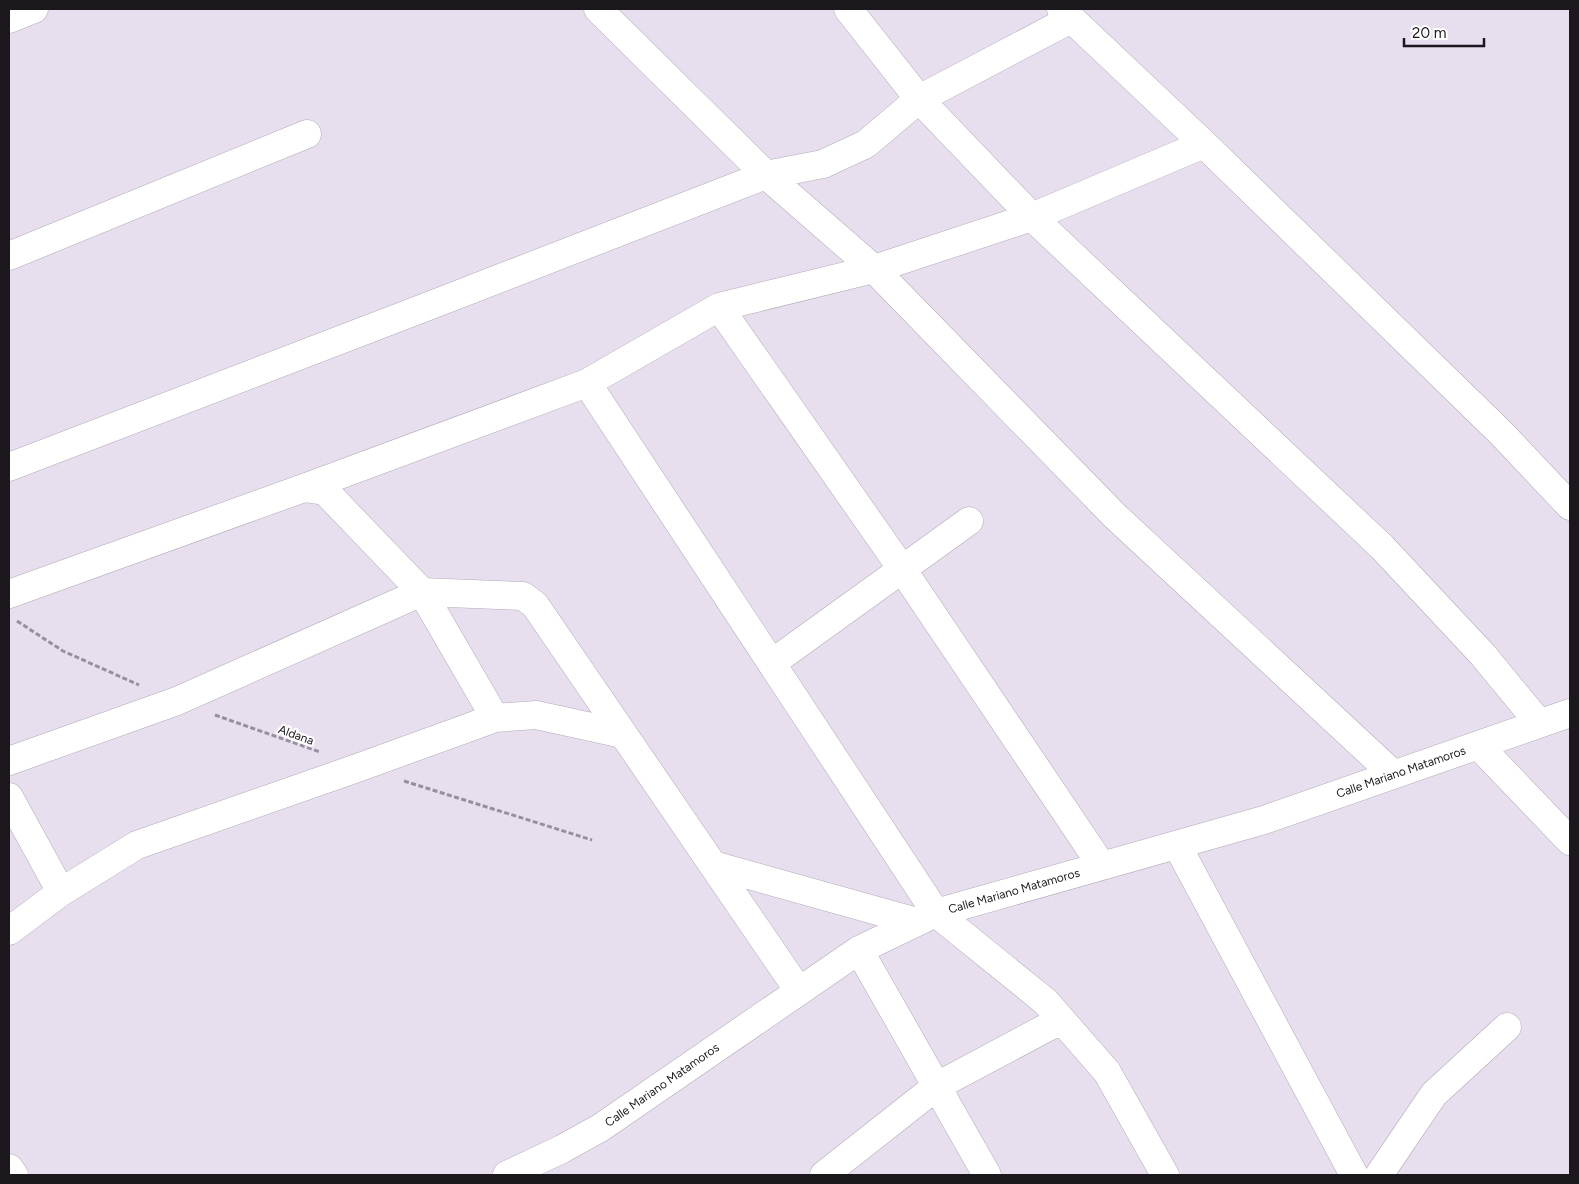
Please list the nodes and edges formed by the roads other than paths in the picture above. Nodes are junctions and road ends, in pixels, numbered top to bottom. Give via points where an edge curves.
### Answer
1 (34, 9) edge
2 (598, 9) edge
3 (848, 9) edge
4 (1066, 14) edge
5 (9, 19) edge
6 (919, 99) junction
7 (307, 134) dead end
8 (1204, 144) junction
9 (766, 175) junction
10 (1032, 217) junction
11 (9, 256) edge
12 (874, 269) junction
13 (719, 308) junction
14 (587, 383) junction
15 (9, 467) edge
16 (304, 488) junction
17 (1570, 506) edge
18 (969, 521) dead end
19 (902, 569) junction
20 (422, 592) junction
21 (9, 594) edge
22 (772, 664) junction
23 (1570, 713) edge
24 (494, 718) junction
25 (1539, 723) junction
26 (623, 734) junction
27 (1478, 745) junction
28 (9, 761) edge
29 (1393, 774) junction
30 (9, 797) edge
31 (1570, 841) edge
32 (1177, 844) junction
33 (713, 865) junction
34 (1102, 866) junction
35 (61, 892) junction
36 (927, 917) junction
37 (9, 931) edge
38 (859, 950) junction
39 (799, 991) junction
40 (1061, 1020) junction
41 (1507, 1027) dead end
42 (937, 1086) junction
43 (9, 1168) edge
44 (14, 1175) edge
45 (507, 1175) edge
46 (824, 1175) edge
47 (987, 1175) edge
48 (1165, 1175) edge
49 (1354, 1175) edge
50 (1379, 1175) edge

1 - 5 street
2 - 9 street
3 - 6 street
4 - 6 street
4 - 8 street
6 - 9 street via 866,144 823,164
6 - 10 street
7 - 11 street
8 - 10 street
8 - 17 street via 1501,433
9 - 12 street
9 - 15 street
10 - 12 street
10 - 25 street via 1382,547 1483,655
12 - 13 street
12 - 29 street via 1115,516
13 - 14 street
13 - 19 street
14 - 16 street
14 - 22 street
16 - 20 street via 325,491
16 - 21 street
18 - 19 street
19 - 22 street
19 - 34 street
20 - 24 street
20 - 26 street via 523,596 535,605
20 - 28 street via 177,701
22 - 36 street
23 - 25 street, Calle Mariano Matamoros
24 - 26 street via 536,716
24 - 35 street via 137,845
25 - 27 street, Calle Mariano Matamoros
26 - 33 street
27 - 29 street, Calle Mariano Matamoros
27 - 31 street
29 - 32 street, Calle Mariano Matamoros via 1264,820
30 - 35 street
32 - 34 street, Calle Mariano Matamoros
32 - 49 street
33 - 36 street
33 - 39 street
34 - 36 street, Calle Mariano Matamoros
35 - 37 street
36 - 38 street, Calle Mariano Matamoros
36 - 40 street via 1046,1002
38 - 39 street, Calle Mariano Matamoros
38 - 42 street
39 - 45 street, Calle Mariano Matamoros via 600,1128
40 - 42 street
40 - 48 street via 1107,1072
41 - 50 street via 1434,1094
42 - 46 street
42 - 47 street
43 - 44 street

